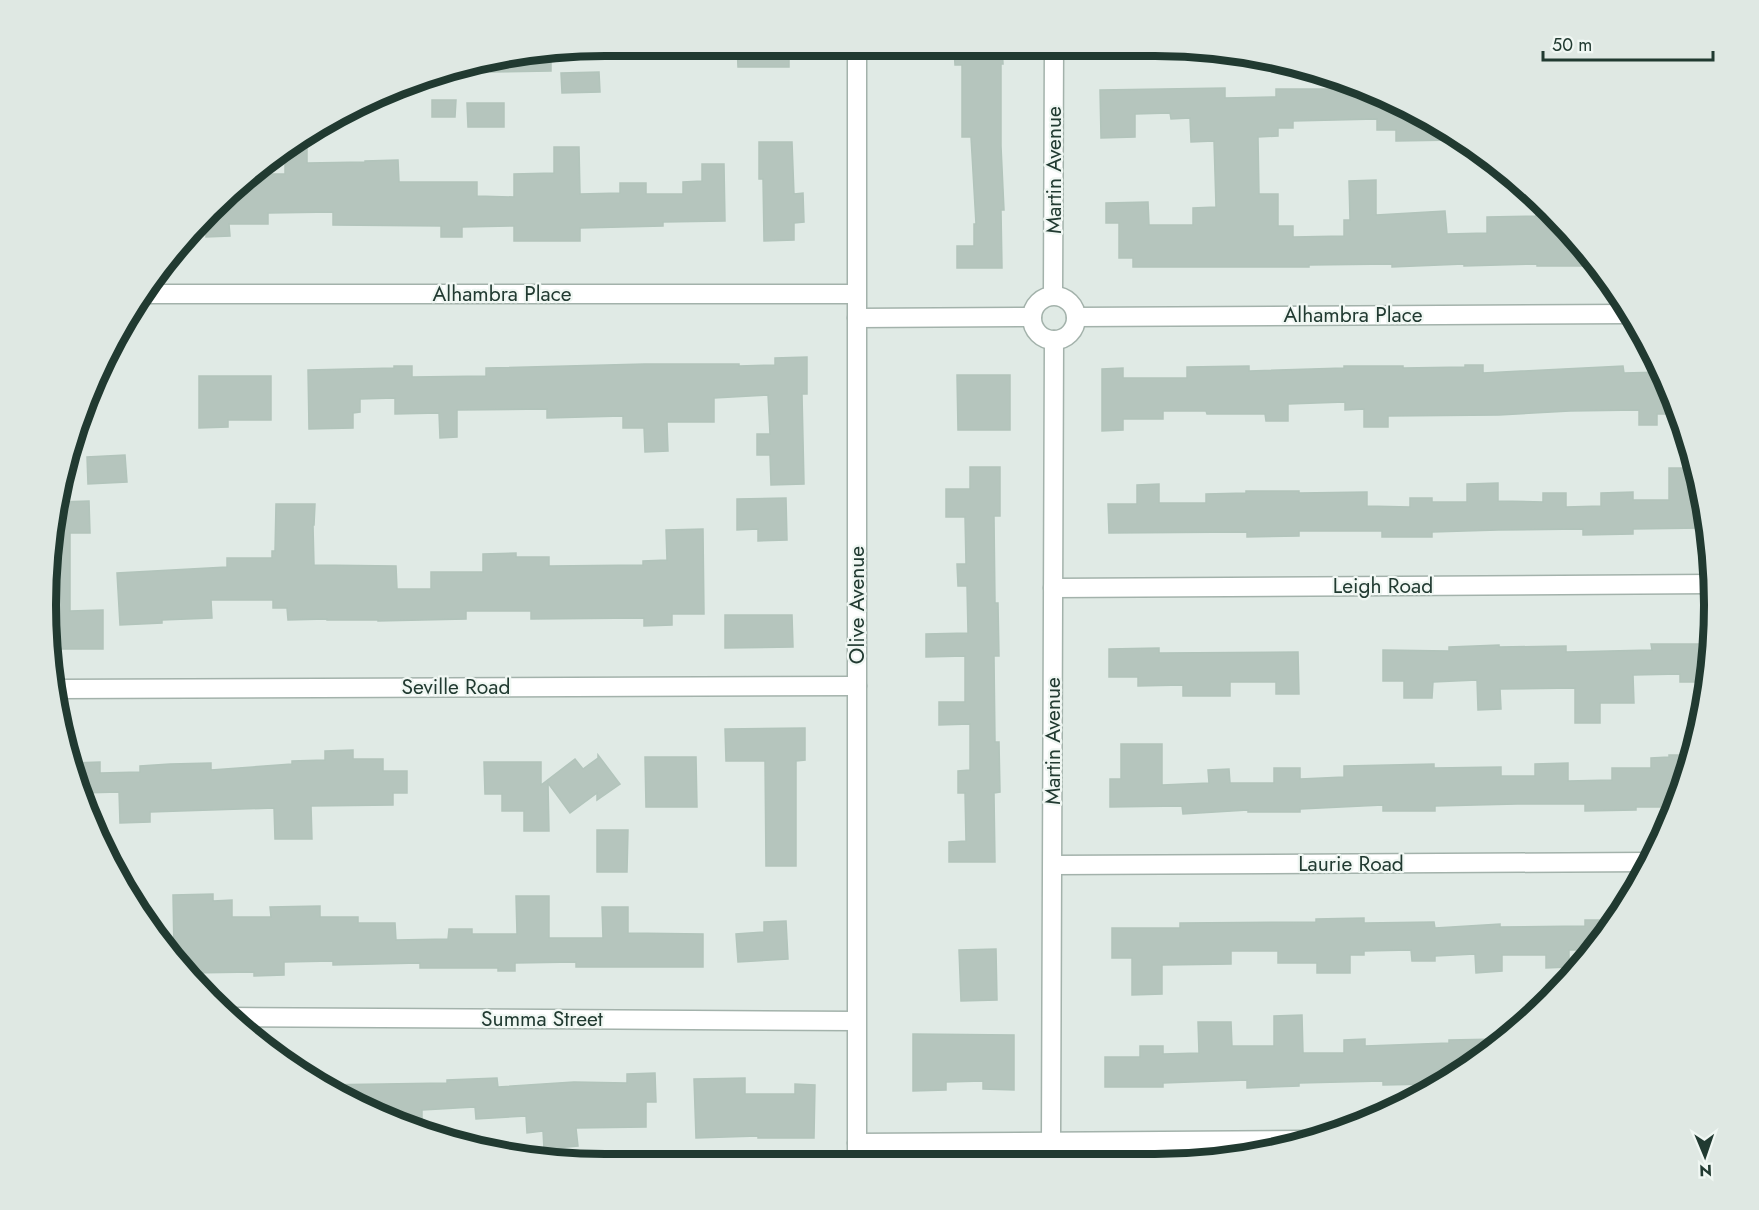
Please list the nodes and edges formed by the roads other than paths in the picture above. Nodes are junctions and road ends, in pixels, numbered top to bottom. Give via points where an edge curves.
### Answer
1 (857, 56) edge
2 (1054, 56) edge
3 (152, 294) edge
4 (856, 294) junction
5 (1053, 295) junction
6 (1620, 314) edge
7 (1032, 317) junction
8 (1076, 317) junction
9 (857, 318) junction
10 (1054, 340) junction
11 (1703, 584) edge
12 (1053, 588) junction
13 (857, 686) junction
14 (62, 689) edge
15 (1640, 862) edge
16 (1053, 865) junction
17 (242, 1017) edge
18 (856, 1021) junction
19 (1051, 1142) junction
20 (857, 1143) junction
21 (1240, 1148) edge
22 (857, 1154) edge

1 - 4 street, Olive Avenue
2 - 5 street, Martin Avenue
3 - 4 street, Alhambra Place
4 - 9 street, Olive Avenue
5 - 7 street via 1041,300
5 - 8 street via 1066,299
6 - 8 street, Alhambra Place
7 - 9 street
7 - 10 street via 1035,330
8 - 10 street via 1070,333
9 - 13 street, Olive Avenue
10 - 12 street, Martin Avenue
11 - 12 street, Leigh Road
12 - 16 street, Martin Avenue
13 - 14 street, Seville Road
13 - 18 street, Olive Avenue
15 - 16 street, Laurie Road
16 - 19 street, Martin Avenue
17 - 18 street, Summa Street
18 - 20 street, Olive Avenue
19 - 20 street
19 - 21 street
20 - 22 street, Olive Avenue

